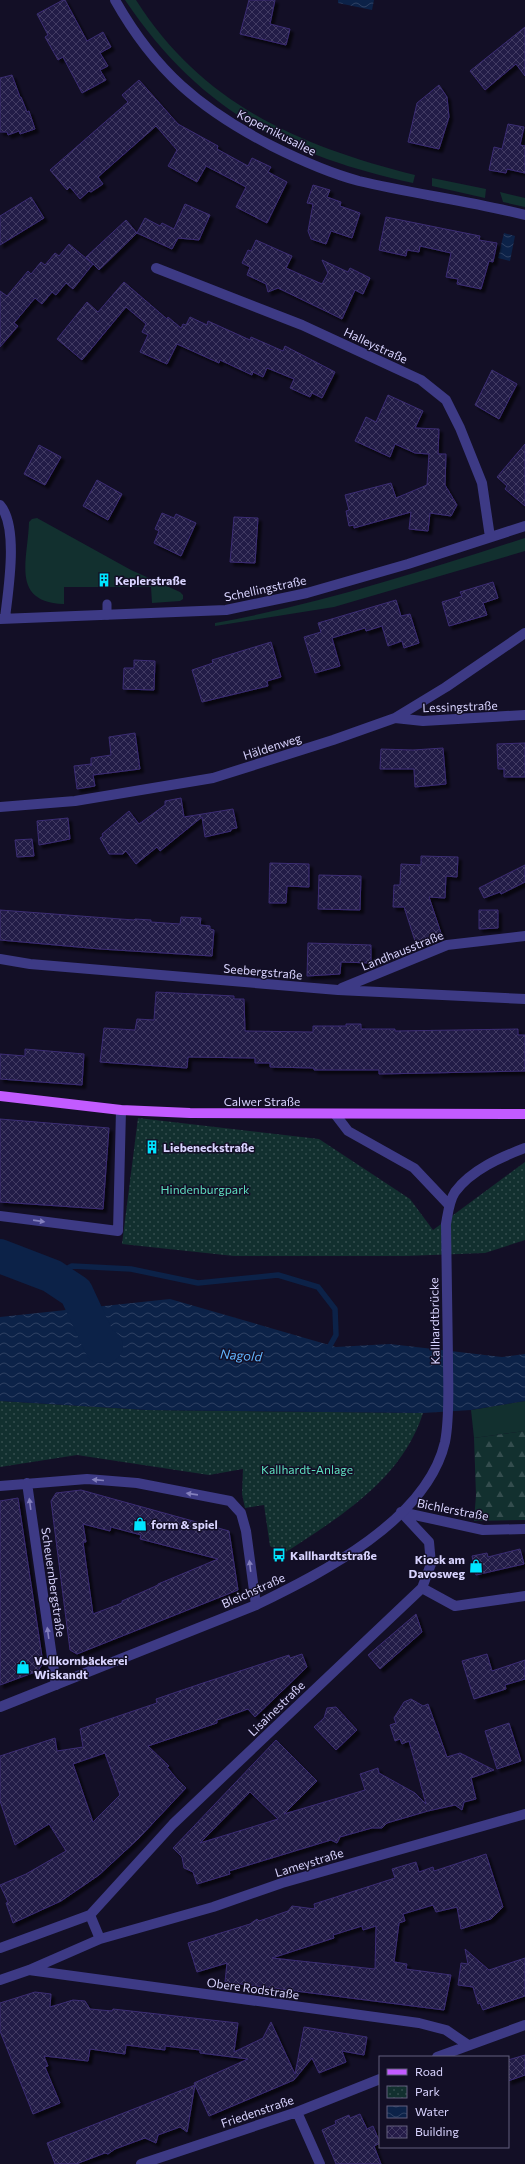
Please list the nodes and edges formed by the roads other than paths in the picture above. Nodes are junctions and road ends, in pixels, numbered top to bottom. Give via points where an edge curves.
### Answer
1 (115, 0) edge
2 (525, 215) edge
3 (156, 268) dead end
4 (0, 505) edge
5 (525, 526) edge
6 (490, 537) junction
7 (107, 604) dead end
8 (106, 615) junction
9 (3, 618) edge
10 (525, 633) edge
11 (525, 715) edge
12 (395, 718) junction
13 (0, 807) edge
14 (525, 936) edge
15 (0, 959) edge
16 (338, 990) junction
17 (525, 1000) edge
18 (0, 1096) edge
19 (122, 1110) junction
20 (335, 1114) junction
21 (525, 1114) edge
22 (525, 1148) edge
23 (450, 1205) junction
24 (0, 1216) edge
25 (446, 1418) joint
26 (26, 1483) junction
27 (0, 1486) edge
28 (401, 1512) junction
29 (525, 1529) edge
30 (422, 1588) junction
31 (525, 1596) edge
32 (256, 1605) junction
33 (56, 1685) junction
34 (0, 1707) edge
35 (525, 1814) edge
36 (90, 1915) junction
37 (100, 1939) junction
38 (0, 1948) edge
39 (29, 1970) junction
40 (0, 1980) edge
41 (525, 2025) edge
42 (468, 2045) junction
43 (440, 2056) edge
44 (379, 2079) edge
45 (297, 2112) junction
46 (141, 2164) edge
47 (320, 2164) edge

1 - 2 street, Kopernikusallee via 154,59 178,83 233,126 302,161 358,181
3 - 6 street, Halleystraße via 302,324 421,380 446,400 482,483
4 - 9 street via 9,525 10,544
5 - 6 street, Schellingstraße
6 - 8 street, Schellingstraße via 322,589 226,610
7 - 8 lane
8 - 9 street, Schellingstraße
10 - 12 street, Häldenweg
11 - 12 street, Lessingstraße via 423,721
12 - 13 street, Häldenweg via 213,778 75,801
14 - 16 street, Landhausstraße via 447,945
15 - 16 street, Seebergstraße via 30,964
16 - 17 street, Seebergstraße
18 - 19 main road, Calwer Straße
19 - 20 main road, Calwer Straße
24 -> 19 street via 118,1231
20 - 21 main road, Calwer Straße
20 - 23 street via 348,1131 414,1168
22 - 23 street, Kallhardtbrücke via 483,1168 466,1180 455,1192
23 - 25 street, Kallhardtbrücke via 446,1224
25 - 28 street, Bleichstraße via 445,1441 432,1475
26 - 27 street
32 -> 26 street via 246,1531 241,1513 230,1501 137,1483 87,1479
33 -> 26 street, Scheuernbergstraße
28 - 29 street, Bichlerstraße via 483,1530
28 - 30 street, Lisainestraße via 429,1542 431,1564
28 - 32 street, Bleichstraße via 367,1542 341,1560
30 - 31 street via 455,1606
30 - 36 street, Lisainestraße via 173,1824
32 - 33 street, Bleichstraße
33 - 34 street, Bleichstraße
35 - 37 street, Lameystraße via 289,1881 213,1907
36 - 37 street
36 - 38 street
37 - 39 street, Lameystraße
39 - 40 street, Lameystraße
39 - 42 street, Obere Rodstraße via 419,2023 446,2030
41 - 42 street
42 - 43 street
44 - 45 street, Friedenstraße
45 - 46 street, Friedenstraße
45 - 47 street

